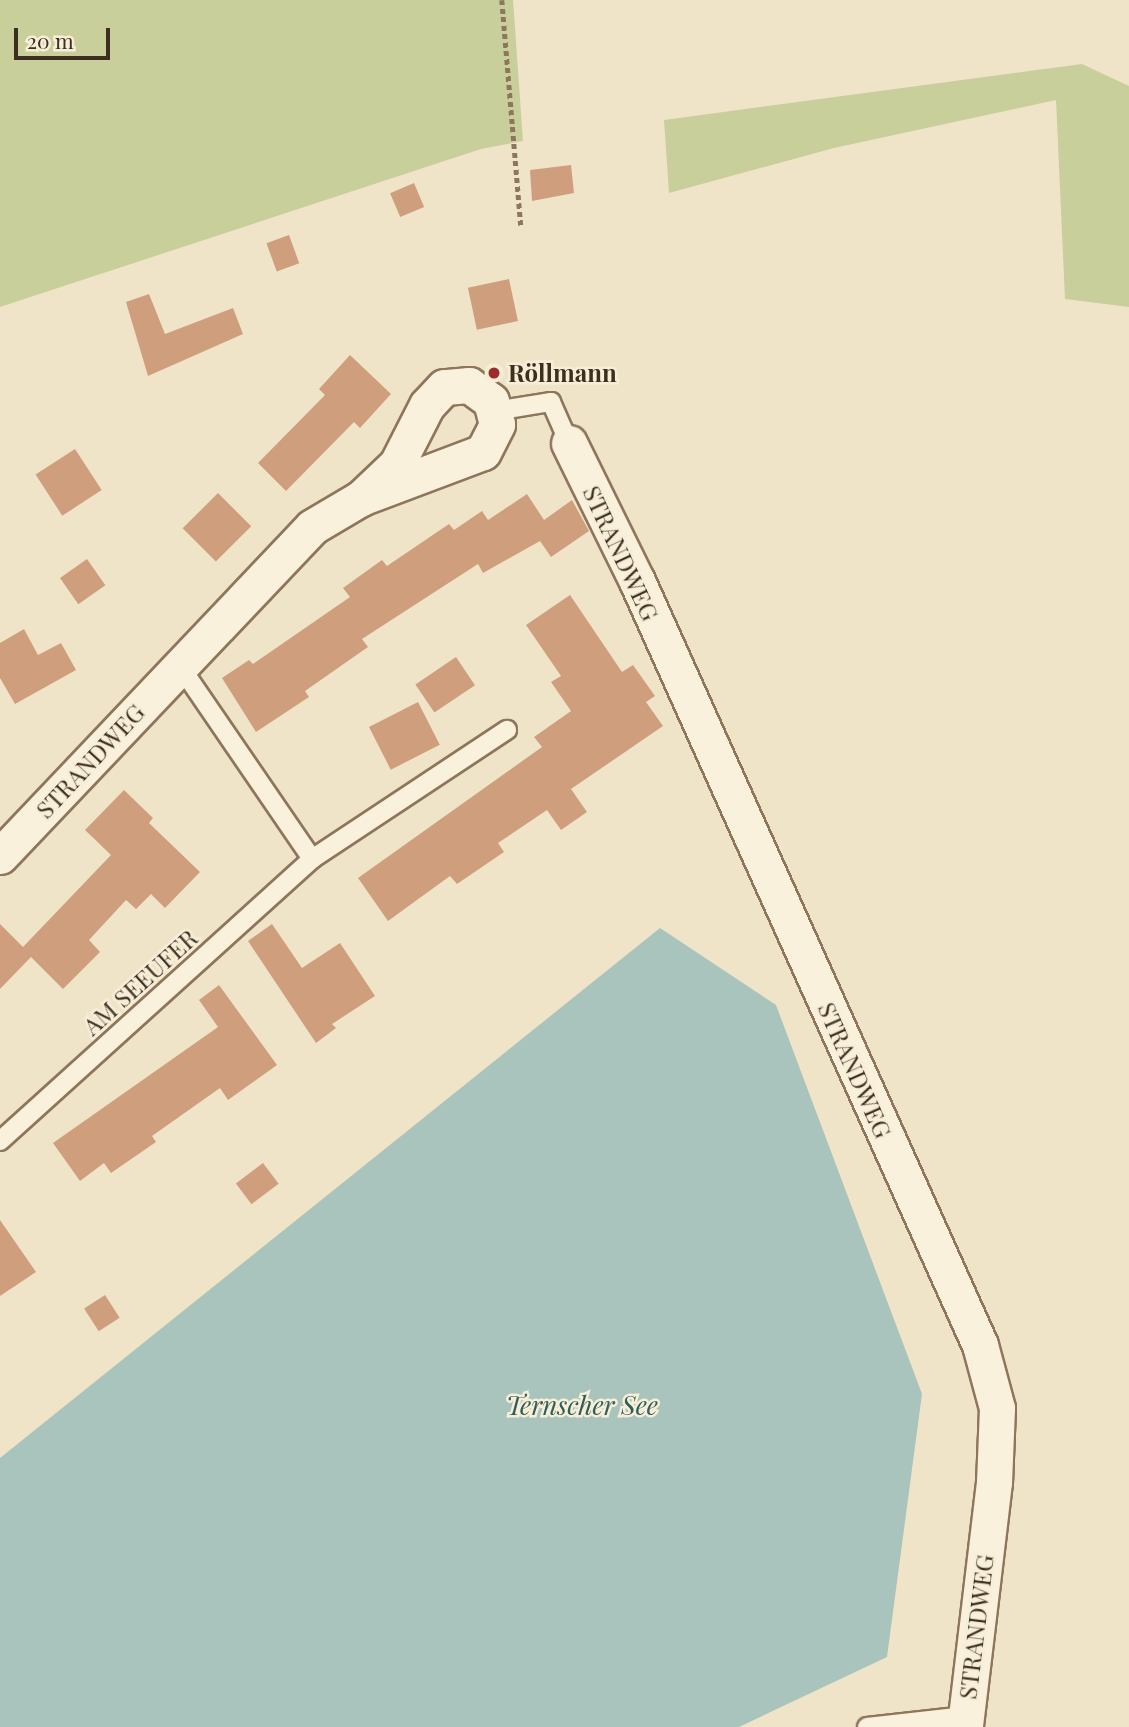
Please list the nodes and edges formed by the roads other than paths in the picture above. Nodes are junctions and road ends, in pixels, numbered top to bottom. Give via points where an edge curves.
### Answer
1 (495, 411) junction
2 (569, 443) joint
3 (361, 498) junction
4 (180, 666) junction
5 (507, 730) dead end
6 (0, 856) edge
7 (312, 859) junction
8 (0, 1141) edge
9 (965, 1721) edge
10 (867, 1727) edge

1 - 2 lane via 551,402
1 - 3 street, STRANDWEG via 493,438 483,452
1 - 3 street, STRANDWEG via 482,391 469,385 444,387 427,405 397,464
2 - 9 street, STRANDWEG via 637,581 980,1345 997,1408
3 - 4 street, STRANDWEG via 312,527
4 - 6 street, STRANDWEG
4 - 7 lane
5 - 7 lane
7 - 8 lane, AM SEEUFER
9 - 10 lane

